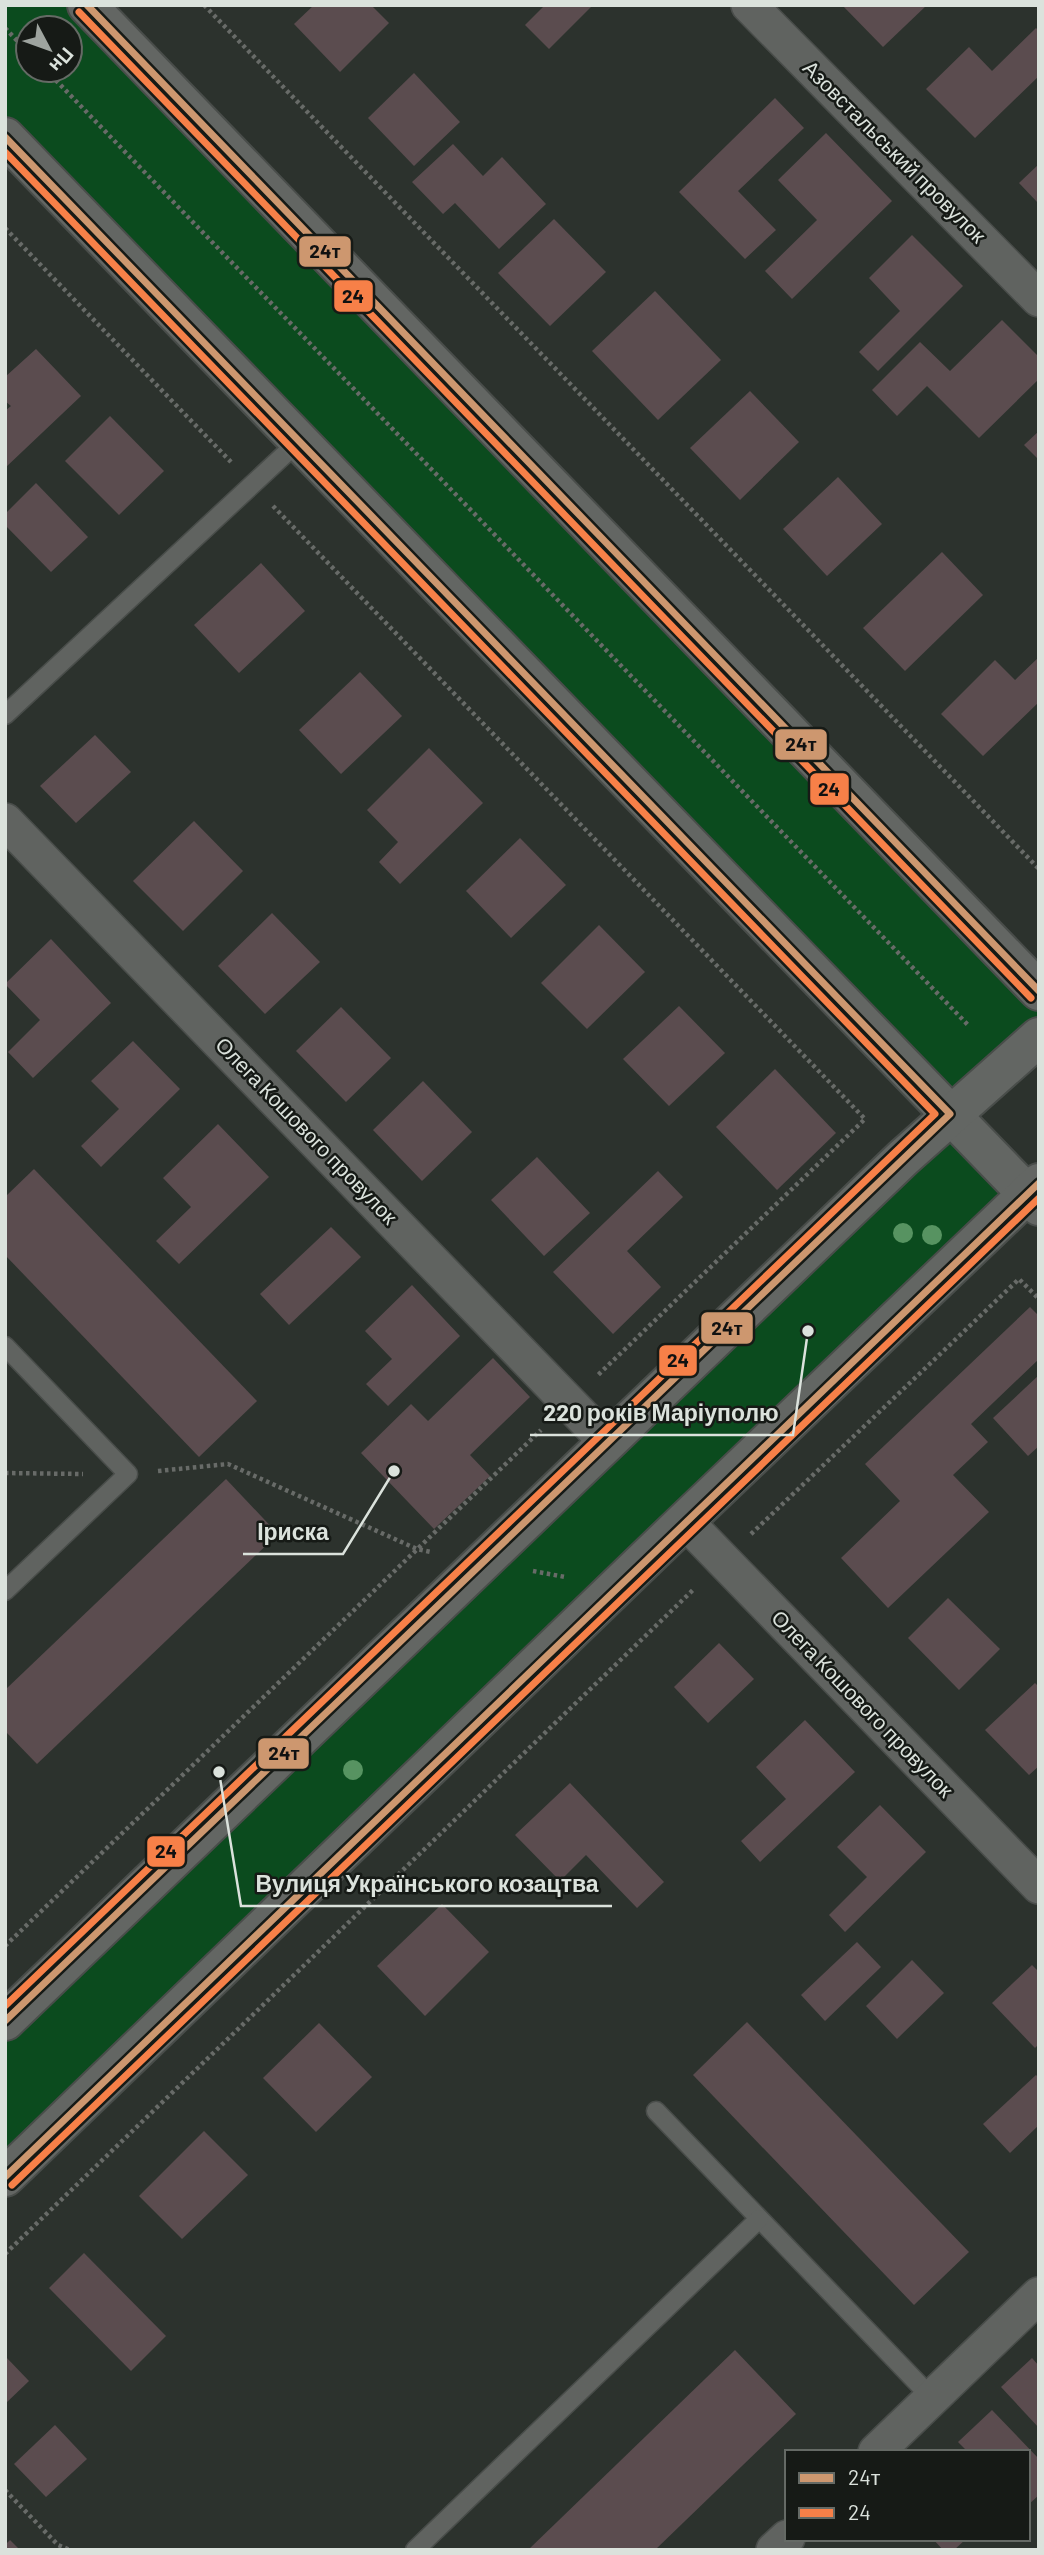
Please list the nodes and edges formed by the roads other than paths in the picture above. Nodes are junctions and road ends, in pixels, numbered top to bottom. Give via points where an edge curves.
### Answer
1 (87, 5) edge
2 (749, 5) edge
3 (5, 138) edge
4 (1039, 299) edge
5 (299, 441) junction
6 (5, 715) edge
7 (5, 821) edge
8 (1039, 990) edge
9 (1039, 1037) edge
10 (950, 1114) junction
11 (1035, 1195) edge
12 (5, 1346) edge
13 (607, 1442) junction
14 (684, 1521) junction
15 (5, 1591) edge
16 (1039, 1886) edge
17 (5, 2021) edge
18 (656, 2111) dead end
19 (5, 2177) edge
20 (759, 2218) junction
21 (1039, 2295) edge
22 (932, 2398) junction
23 (878, 2450) edge
24 (415, 2550) edge

1 - 8 street
2 - 4 street, Азовстальський провулок
3 - 5 street
5 - 6 lane
5 - 10 street
7 - 13 street, Олега Кошового провулок
9 - 10 street
10 - 11 street
10 - 13 street
11 - 14 street
12 - 15 lane via 128,1474
13 - 17 street
14 - 16 street, Олега Кошового провулок
14 - 19 street
18 - 20 lane
20 - 22 lane
20 - 24 lane
21 - 22 street
22 - 23 street

